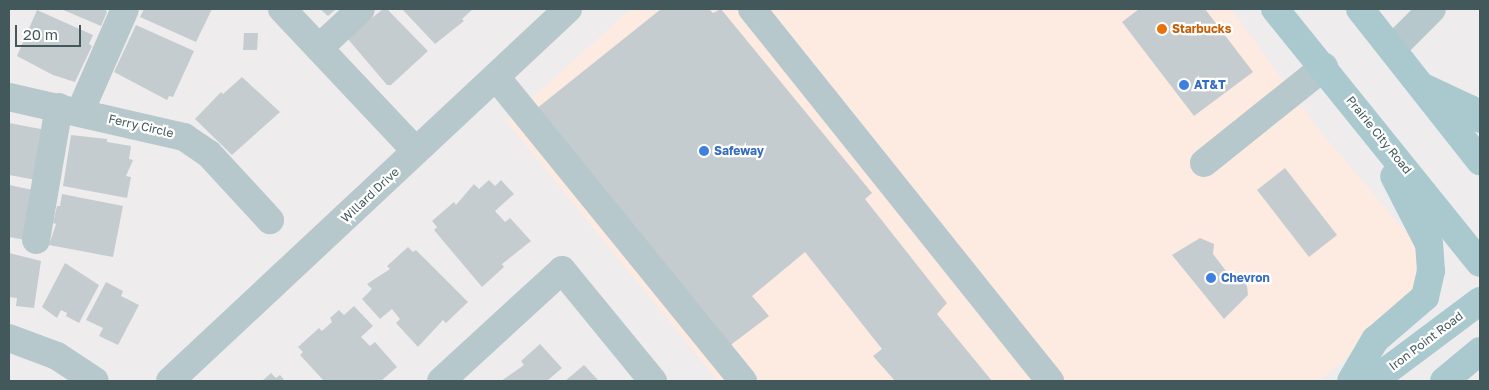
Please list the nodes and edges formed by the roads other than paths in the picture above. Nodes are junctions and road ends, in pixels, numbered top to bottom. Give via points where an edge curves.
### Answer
1 (125, 9) edge
2 (282, 9) edge
3 (361, 9) edge
4 (568, 9) edge
5 (752, 9) edge
6 (1275, 9) edge
7 (1360, 9) edge
8 (1432, 9) edge
9 (319, 48) junction
10 (1393, 48) junction
11 (1324, 67) junction
12 (496, 77) junction
13 (1421, 86) junction
14 (9, 97) edge
15 (69, 109) junction
16 (1480, 119) edge
17 (1370, 123) junction
18 (410, 158) junction
19 (1480, 161) edge
20 (1204, 163) dead end
21 (270, 220) dead end
22 (36, 240) dead end
23 (1480, 263) edge
24 (1480, 301) edge
25 (9, 338) edge
26 (1480, 351) edge
27 (96, 381) edge
28 (170, 381) edge
29 (441, 381) edge
30 (652, 381) edge
31 (743, 381) edge
32 (1050, 381) edge
33 (1351, 381) edge
34 (1373, 381) edge
35 (1444, 381) edge

1 - 15 street
2 - 9 street
3 - 9 street
4 - 12 street, Willard Drive
5 - 32 street
6 - 11 main road, Prairie City Road
7 - 10 main road
8 - 10 street
9 - 18 street via 344,74 348,105
10 - 13 main road
11 - 17 main road, Prairie City Road
11 - 20 street
12 - 18 street, Willard Drive
12 - 31 street
13 - 16 main road via 1470,109
13 - 19 main road
14 - 15 street, Ferry Circle
15 - 21 street, Ferry Circle via 174,133 194,143
15 - 22 street
17 - 23 main road, Prairie City Road
17 - 33 main road via 1379,152 1412,207 1429,244 1431,270 1425,297 1375,340
18 - 28 street, Willard Drive
24 - 34 main road, Iron Point Road
25 - 27 street via 57,356
26 - 35 main road
29 - 30 street via 562,270

